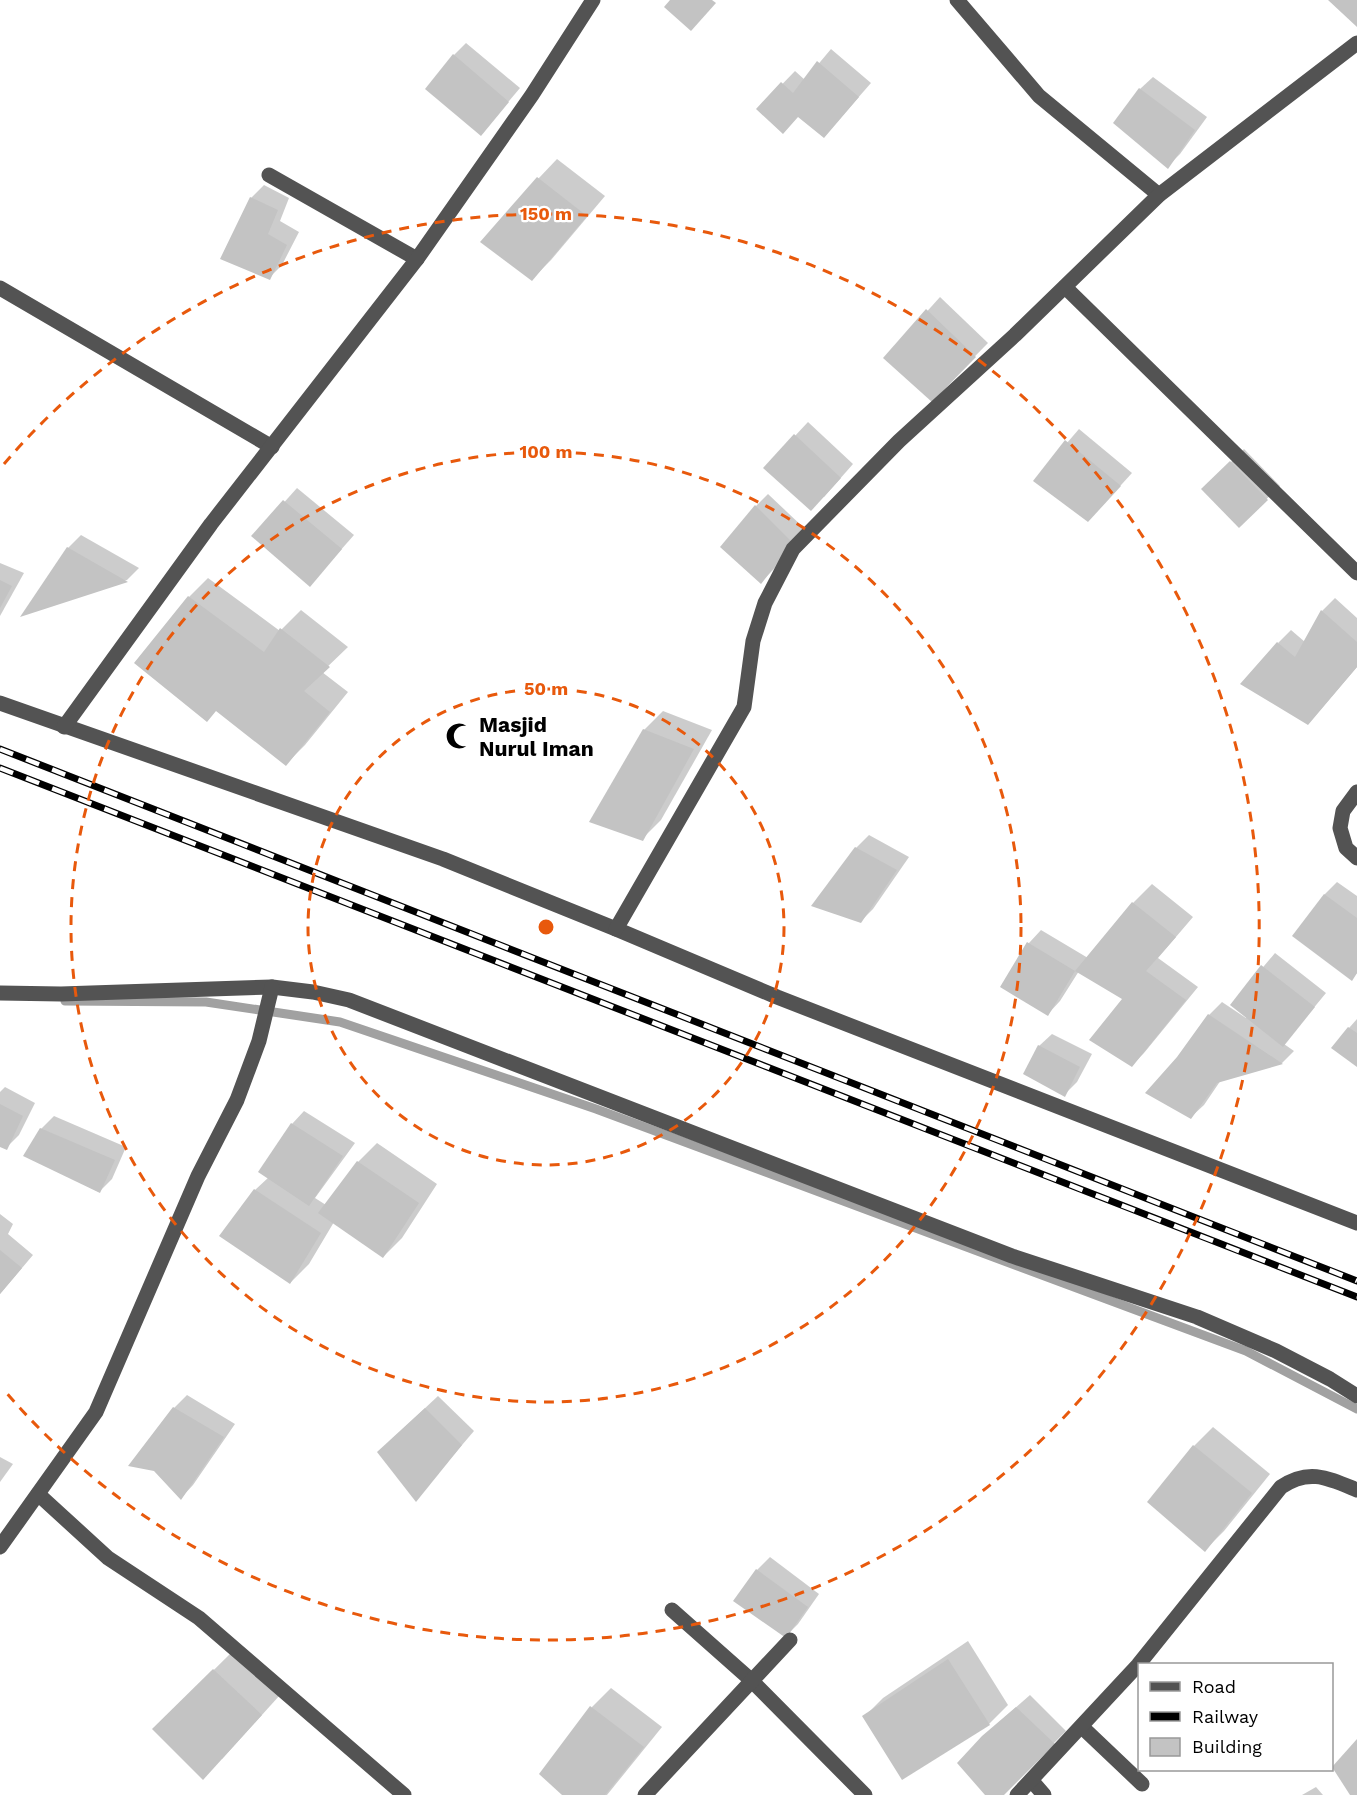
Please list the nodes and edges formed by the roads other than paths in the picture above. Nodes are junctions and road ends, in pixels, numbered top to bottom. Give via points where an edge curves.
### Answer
1 (593, 0) edge
2 (957, 0) edge
3 (1357, 43) edge
4 (269, 175) dead end
5 (1159, 195) junction
6 (417, 259) junction
7 (1065, 287) junction
8 (0, 288) edge
9 (272, 447) junction
10 (1357, 573) edge
11 (0, 703) edge
12 (64, 727) junction
13 (1357, 792) edge
14 (1357, 858) edge
15 (616, 929) junction
16 (272, 991) junction
17 (0, 993) edge
18 (1357, 1222) edge
19 (1357, 1395) edge
20 (1357, 1490) edge
21 (38, 1494) junction
22 (0, 1547) edge
23 (672, 1610) dead end
24 (790, 1640) dead end
25 (1140, 1663) edge
26 (1138, 1665) edge
27 (751, 1680) junction
28 (1082, 1727) junction
29 (1032, 1781) junction
30 (1142, 1784) dead end
31 (404, 1795) edge
32 (645, 1795) edge
33 (865, 1795) edge
34 (1017, 1795) edge
35 (1044, 1795) edge

1 - 6 street
2 - 5 street via 1039,96
3 - 5 street
4 - 6 street
5 - 7 street
6 - 9 street
7 - 10 street
7 - 15 street via 899,441 793,549 765,603 753,641 744,707
8 - 9 street
9 - 12 street via 211,524
11 - 12 street
12 - 15 street via 442,859
13 - 14 street via 1343,811 1340,828 1346,848
15 - 18 street via 777,997
16 - 17 street
16 - 19 street via 312,992 349,1000 1012,1256 1197,1317 1276,1351
16 - 21 street via 237,1100 198,1176 96,1412
20 - 25 street via 1305,1475 1281,1487
21 - 22 street
21 - 31 street via 108,1558 199,1618
23 - 27 street
24 - 27 street
26 - 28 street
27 - 32 street
27 - 33 street
28 - 29 street
28 - 30 street
29 - 34 street
29 - 35 street

